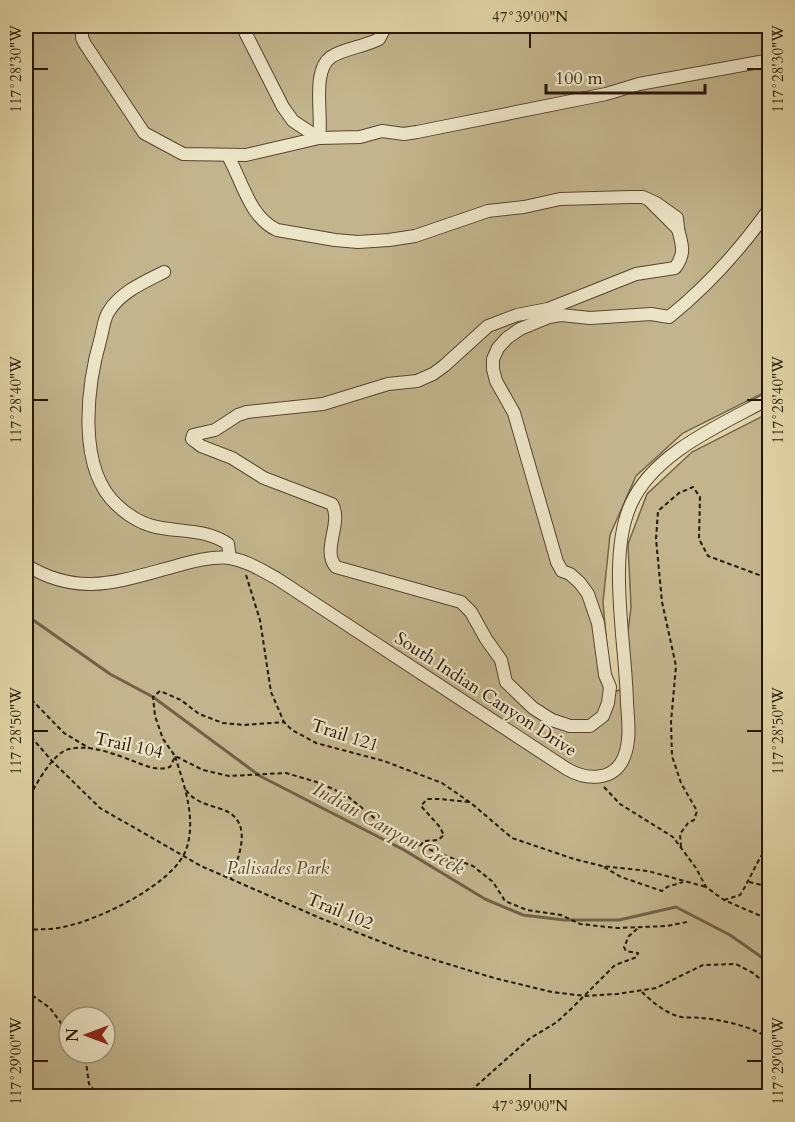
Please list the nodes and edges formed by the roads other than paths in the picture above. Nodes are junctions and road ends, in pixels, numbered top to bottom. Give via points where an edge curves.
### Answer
1 (82, 26) edge
2 (242, 26) edge
3 (386, 26) edge
4 (770, 60) edge
5 (319, 138) junction
6 (228, 156) junction
7 (770, 208) edge
8 (164, 272) dead end
9 (770, 398) edge
10 (236, 560) junction
11 (26, 565) edge

1 - 6 street via 85,44 144,133 183,154
2 - 5 street via 293,121
3 - 5 street via 379,39 325,62 320,76
4 - 5 street via 411,133 382,131 360,137
5 - 6 street
6 - 7 street via 250,201 268,226 335,240 358,242 415,236 488,211 560,200 643,197 677,218 683,248 675,268 636,274 548,309 488,326 444,366 417,381 388,384 323,404 247,412 197,438 201,446 232,458 264,478 332,504 335,517 330,555 336,567 461,602 501,660 506,682 533,708 570,726 590,726 603,716 608,703 610,687 598,623 588,594 557,562 514,413 496,381 493,369 498,348 520,329 549,317 669,317 720,272
8 - 10 street via 127,292 108,312 95,358 90,402 93,464 102,487 118,506 142,522 160,528 218,537 228,544
9 - 10 street, South Indian Canyon Drive via 675,453 655,470 631,504 621,535 620,556 627,745 616,769 596,778 567,769 276,578
10 - 11 street via 205,559 86,585 56,580

